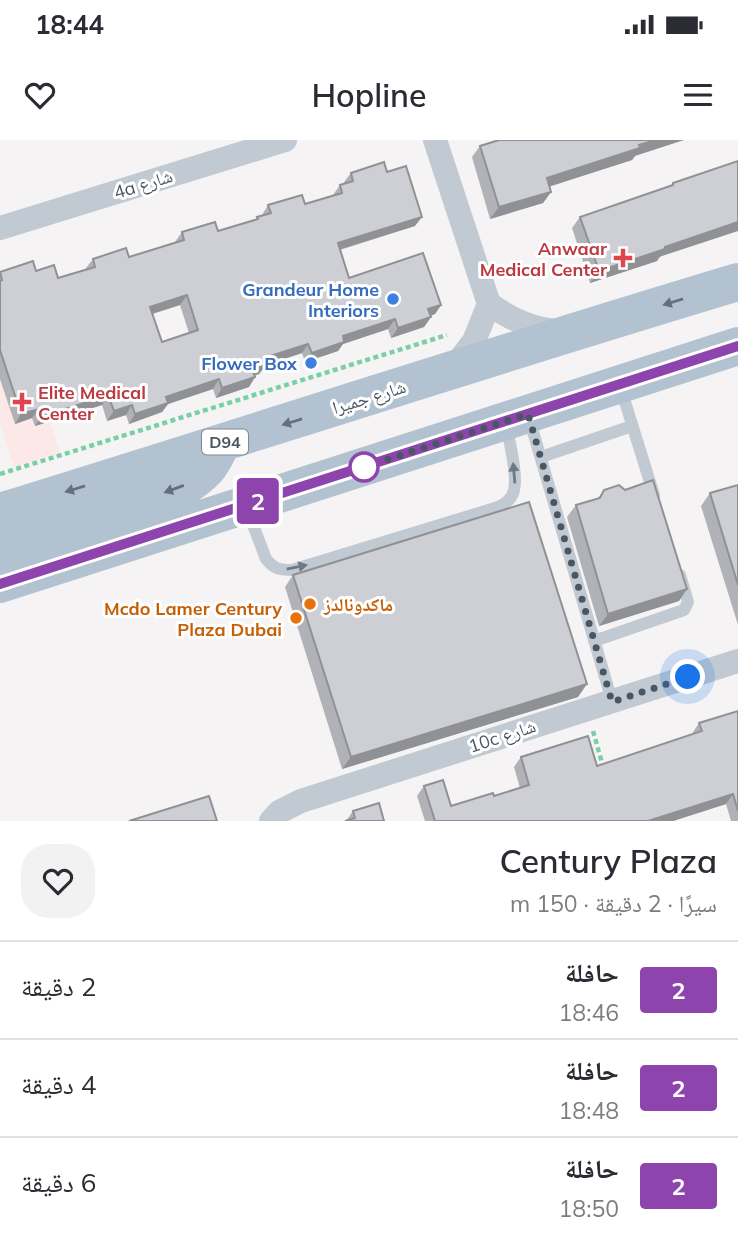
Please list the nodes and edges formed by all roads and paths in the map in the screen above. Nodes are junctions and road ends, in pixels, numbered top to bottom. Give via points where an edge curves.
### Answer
1 (285, 140) edge
2 (435, 140) edge
3 (0, 228) edge
4 (738, 282) edge
5 (489, 304) junction
6 (576, 331) junction
7 (452, 334) dead end
8 (738, 346) edge
9 (450, 372) junction
10 (620, 385) junction
11 (517, 418) junction
12 (632, 426) junction
13 (221, 444) junction
14 (541, 457) junction
15 (0, 474) edge
16 (246, 505) junction
17 (658, 505) edge
18 (0, 512) edge
19 (0, 546) edge
20 (675, 558) edge
21 (0, 584) edge
22 (594, 641) junction
23 (738, 661) edge
24 (612, 702) junction
25 (587, 709) junction
26 (605, 771) edge
27 (271, 821) edge

1 - 3 street, 4a شارع
2 - 5 street
4 -> 6 main road, شارع جميرا / D94
5 - 6 street via 530,326
5 - 9 street via 474,341
6 - 9 main road, شارع جميرا / D94
7 - 15 path
8 - 10 main road
9 -> 13 main road, شارع جميرا / D94
10 - 11 main road
10 - 12 lane
11 - 14 lane
11 - 16 main road
16 -> 11 lane via 266,559 279,570 292,570 495,508 504,505 515,489
12 - 14 lane
12 - 17 lane
13 -> 18 main road, شارع جميرا / D94
13 -> 19 main road via 214,461 190,483
14 - 22 lane
16 - 21 main road
20 - 22 lane via 688,602 684,610
22 - 24 lane
23 - 24 street, 10c شارع
24 - 25 street, 10c شارع
25 - 26 path
25 - 27 street, 10c شارع via 301,801

